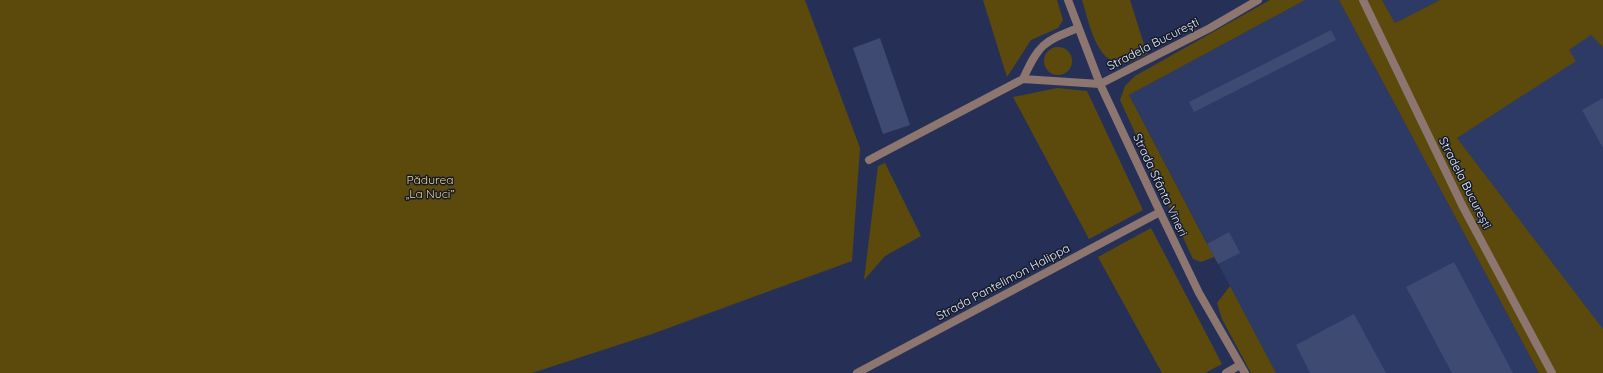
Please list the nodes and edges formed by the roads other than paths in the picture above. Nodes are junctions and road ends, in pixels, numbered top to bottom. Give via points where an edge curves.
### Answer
1 (1068, 0) edge
2 (1258, 0) edge
3 (1363, 0) edge
4 (1078, 28) junction
5 (1023, 79) junction
6 (1100, 84) junction
7 (869, 160) dead end
8 (1160, 212) junction
9 (1240, 365) junction
10 (857, 373) edge
11 (1226, 373) edge
12 (1245, 373) edge
13 (1552, 373) edge

1 - 4 street, Strada Sfânta Vineri
2 - 6 street, Stradela București via 1210,28
3 - 13 street, Stradela București via 1462,205
4 - 5 street via 1049,40 1035,54
4 - 6 street, Strada Sfânta Vineri
5 - 6 street
5 - 7 street
6 - 8 street, Strada Sfânta Vineri
8 - 9 street, Strada Sfânta Vineri via 1199,293
8 - 10 street, Strada Pantelimon Halippa
9 - 11 street
9 - 12 street, Strada Sfânta Vineri

